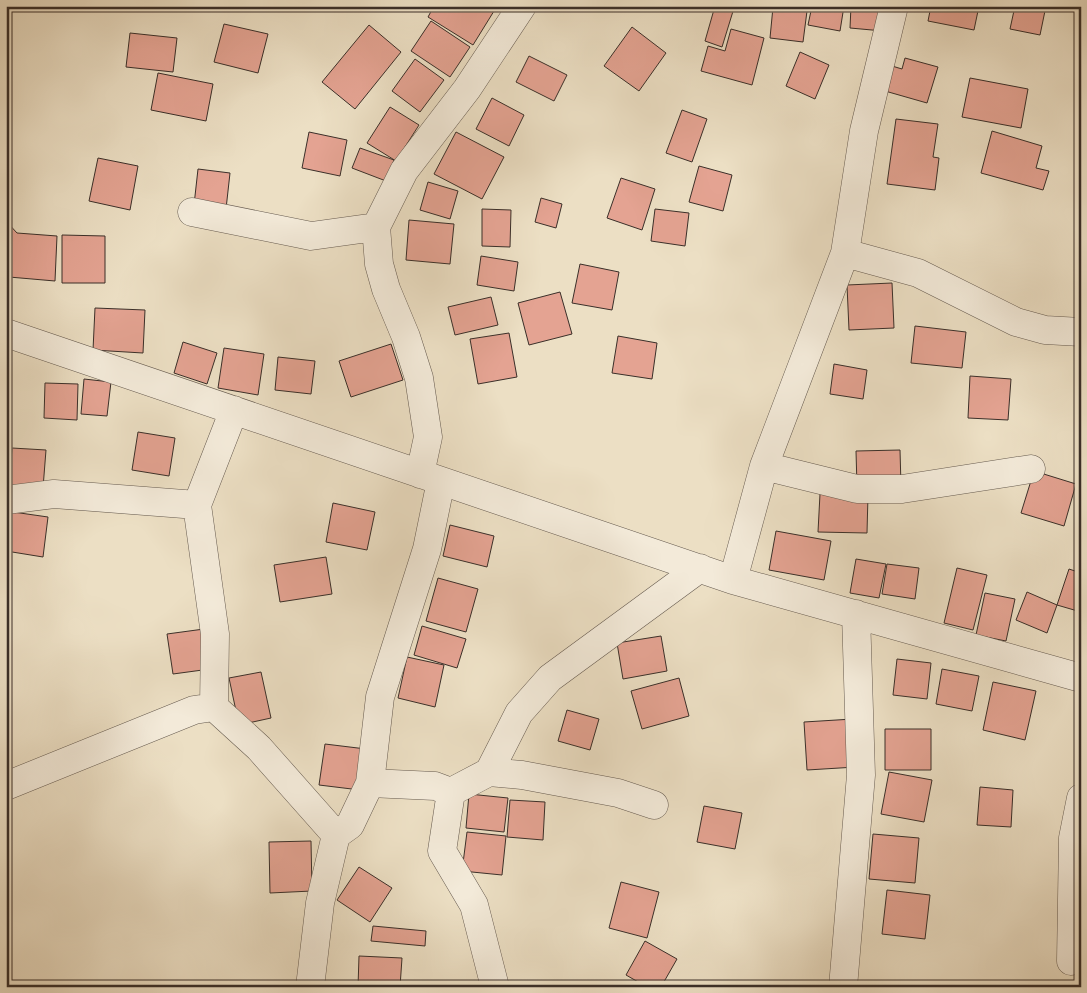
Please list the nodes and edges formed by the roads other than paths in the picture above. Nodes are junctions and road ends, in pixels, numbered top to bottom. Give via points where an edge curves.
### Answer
1 (522, 6) edge
2 (894, 6) edge
3 (192, 212) dead end
4 (376, 227) junction
5 (845, 253) junction
6 (6, 332) edge
7 (1081, 332) edge
8 (234, 410) junction
9 (764, 466) junction
10 (1030, 470) dead end
11 (430, 477) junction
12 (6, 500) edge
13 (197, 505) junction
14 (700, 568) junction
15 (733, 580) junction
16 (856, 614) junction
17 (1081, 678) edge
18 (214, 707) junction
19 (489, 772) junction
20 (370, 783) junction
21 (6, 786) edge
22 (451, 792) junction
23 (1081, 798) edge
24 (654, 805) dead end
25 (336, 835) junction
26 (1071, 961) dead end
27 (310, 987) edge
28 (495, 987) edge
29 (843, 987) edge

1 - 4 street via 467,89 404,171
2 - 5 street via 864,131
3 - 4 street via 311,236
4 - 11 street via 379,264 386,289 419,378
5 - 7 street via 918,273 1016,322 1045,330
5 - 9 street
6 - 8 street
8 - 11 street
8 - 13 street
9 - 10 street via 857,489 902,489
9 - 15 street
11 - 14 street
11 - 20 street via 427,549 380,696
12 - 13 street via 54,494
13 - 18 street via 215,634
14 - 15 street
14 - 19 street via 550,678 519,713
15 - 16 street
16 - 17 street
16 - 29 street via 861,775
18 - 21 street via 194,710
18 - 25 street via 259,748
19 - 22 street
19 - 24 street via 618,793
20 - 22 street via 436,786
20 - 25 street via 350,825
22 - 28 street via 442,851 474,905
23 - 26 street via 1073,838
25 - 27 street via 320,903

